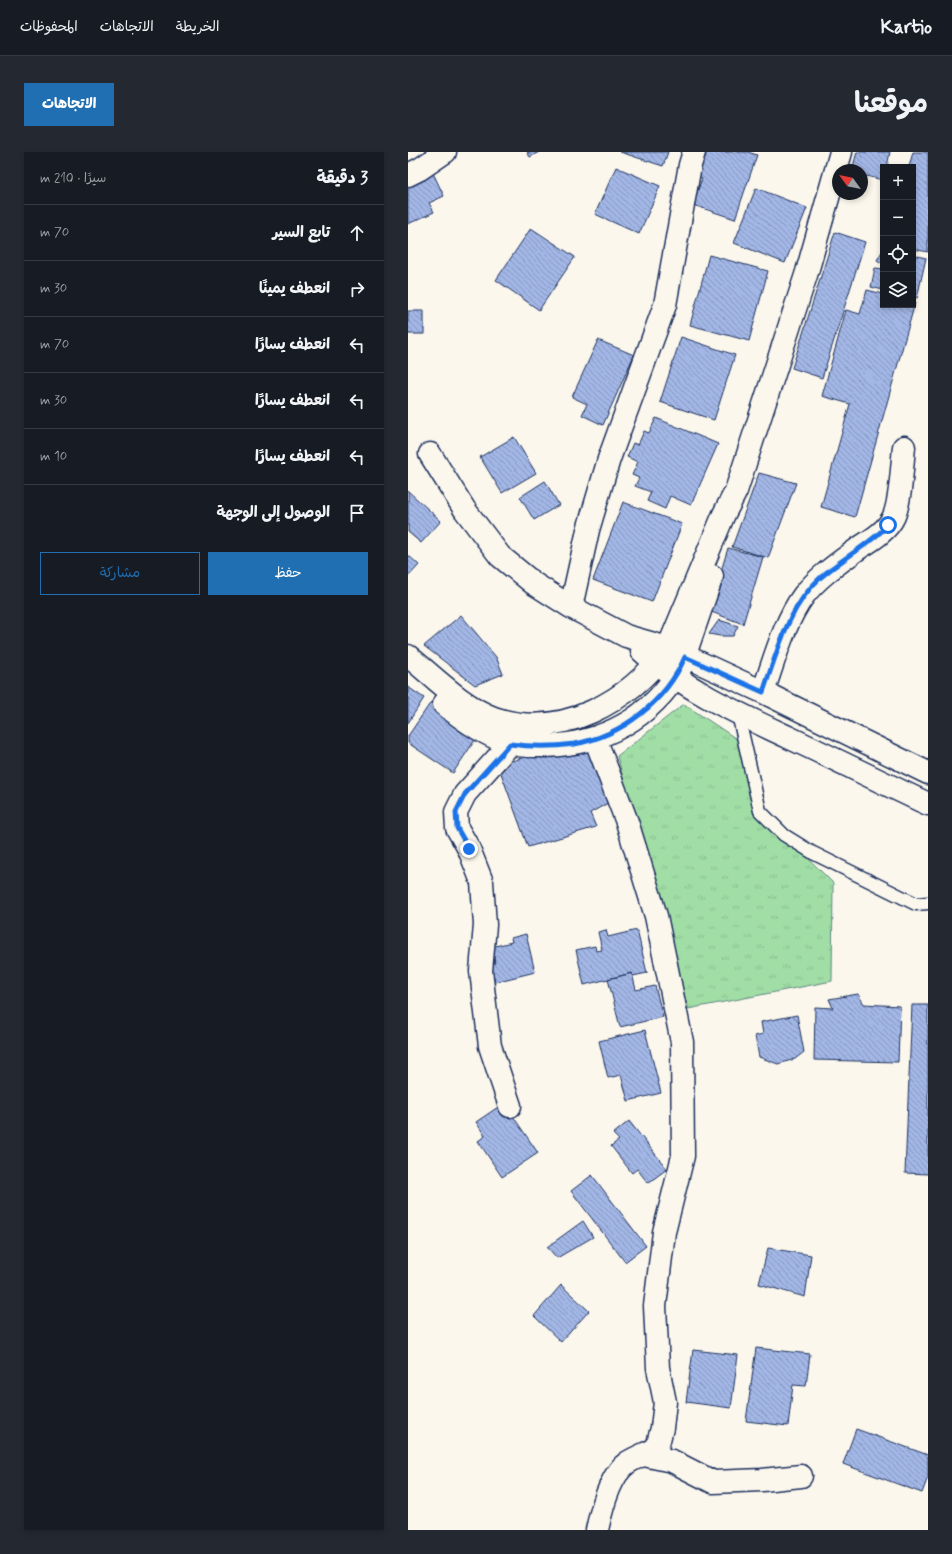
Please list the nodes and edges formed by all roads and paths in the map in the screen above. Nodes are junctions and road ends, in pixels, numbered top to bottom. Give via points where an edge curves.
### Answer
1 (445, 152) edge
2 (694, 152) edge
3 (841, 152) edge
4 (408, 175) edge
5 (904, 447) dead end
6 (430, 454) dead end
7 (571, 607) junction
8 (408, 656) edge
9 (670, 656) junction
10 (408, 676) edge
11 (675, 677) junction
12 (763, 692) junction
13 (738, 714) junction
14 (595, 738) junction
15 (510, 744) junction
16 (928, 773) edge
17 (928, 804) edge
18 (928, 904) edge
19 (510, 1106) dead end
20 (644, 1455) junction
21 (801, 1476) dead end
22 (597, 1530) edge

1 - 4 street
2 - 7 street via 665,305 609,459 588,530
3 - 9 street via 807,272 736,491 724,514
5 - 12 street via 894,517 879,534 820,578 805,594 792,613
6 - 7 street via 465,510 500,556 533,583
7 - 9 street
8 - 9 street via 460,698 493,718 535,726 580,716 601,707 640,681
9 - 11 street
9 - 12 street
10 - 15 street via 483,733
11 - 13 street
11 - 14 street via 648,708 626,724
12 - 16 street
13 - 17 street
13 - 18 lane via 760,811 784,835 813,853 916,904
14 - 15 street via 574,744 552,746
14 - 20 street via 627,822 656,916 682,1042 683,1156 664,1232 655,1306 658,1368 665,1402 657,1448
15 - 19 street via 465,794 456,812 457,828 469,849 482,882 485,925 481,971 489,1038
20 - 21 street via 672,1461 713,1482
20 - 22 street via 626,1463 615,1476

